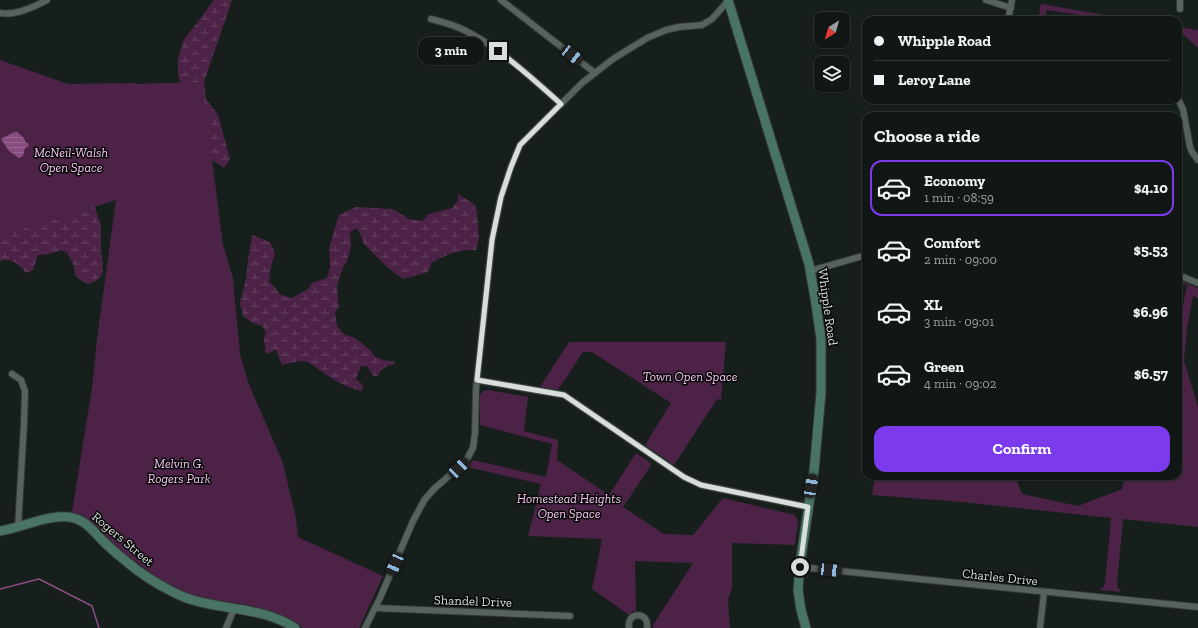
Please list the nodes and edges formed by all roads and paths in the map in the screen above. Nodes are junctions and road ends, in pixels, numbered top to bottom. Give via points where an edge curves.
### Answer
1 (47, 0) edge
2 (501, 0) edge
3 (728, 0) edge
4 (986, 0) edge
5 (1012, 0) edge
6 (1180, 0) edge
7 (1011, 8) junction
8 (1180, 9) dead end
9 (0, 13) edge
10 (1009, 16) edge
11 (431, 19) dead end
12 (595, 73) junction
13 (561, 104) junction
14 (1180, 104) edge
15 (1198, 160) edge
16 (862, 256) edge
17 (810, 271) junction
18 (1182, 277) edge
19 (1198, 283) edge
20 (12, 374) dead end
21 (477, 380) junction
22 (808, 507) junction
23 (18, 527) junction
24 (0, 532) edge
25 (800, 567) junction
26 (1044, 592) junction
27 (1198, 607) edge
28 (375, 608) junction
29 (234, 609) junction
30 (570, 616) dead end
31 (226, 628) edge
32 (295, 628) edge
33 (364, 628) edge
34 (629, 628) edge
35 (647, 628) edge
36 (806, 628) edge
37 (1040, 628) edge

1 - 9 street via 17,12
2 - 12 street
3 - 12 street via 712,20 702,25 672,28 647,38
3 - 17 main road, Whipple Road
4 - 7 street
5 - 7 street
6 - 8 street
7 - 10 street
11 - 13 street via 449,23 476,36 508,59
12 - 13 street
13 - 21 street via 520,145 501,197 492,240
14 - 15 street via 1190,147
16 - 17 street
17 - 22 main road, Whipple Road via 821,339 821,393
18 - 19 street
20 - 23 street via 20,380 25,391
21 - 22 street via 564,395 684,477 701,485
21 - 28 street via 473,448 466,460 425,499
22 - 25 main road, Whipple Road
23 - 24 main road, Rogers Street
23 - 29 main road, Rogers Street via 58,516 81,520 128,563 174,593 188,599
25 - 26 street, Charles Drive
25 - 36 main road, Whipple Road via 798,590
26 - 27 street, Charles Drive
26 - 37 street
28 - 30 street, Shandel Drive
28 - 33 street
29 - 31 street
29 - 32 main road, Rogers Street via 268,616
34 - 35 street via 630,620 637,615 646,619

